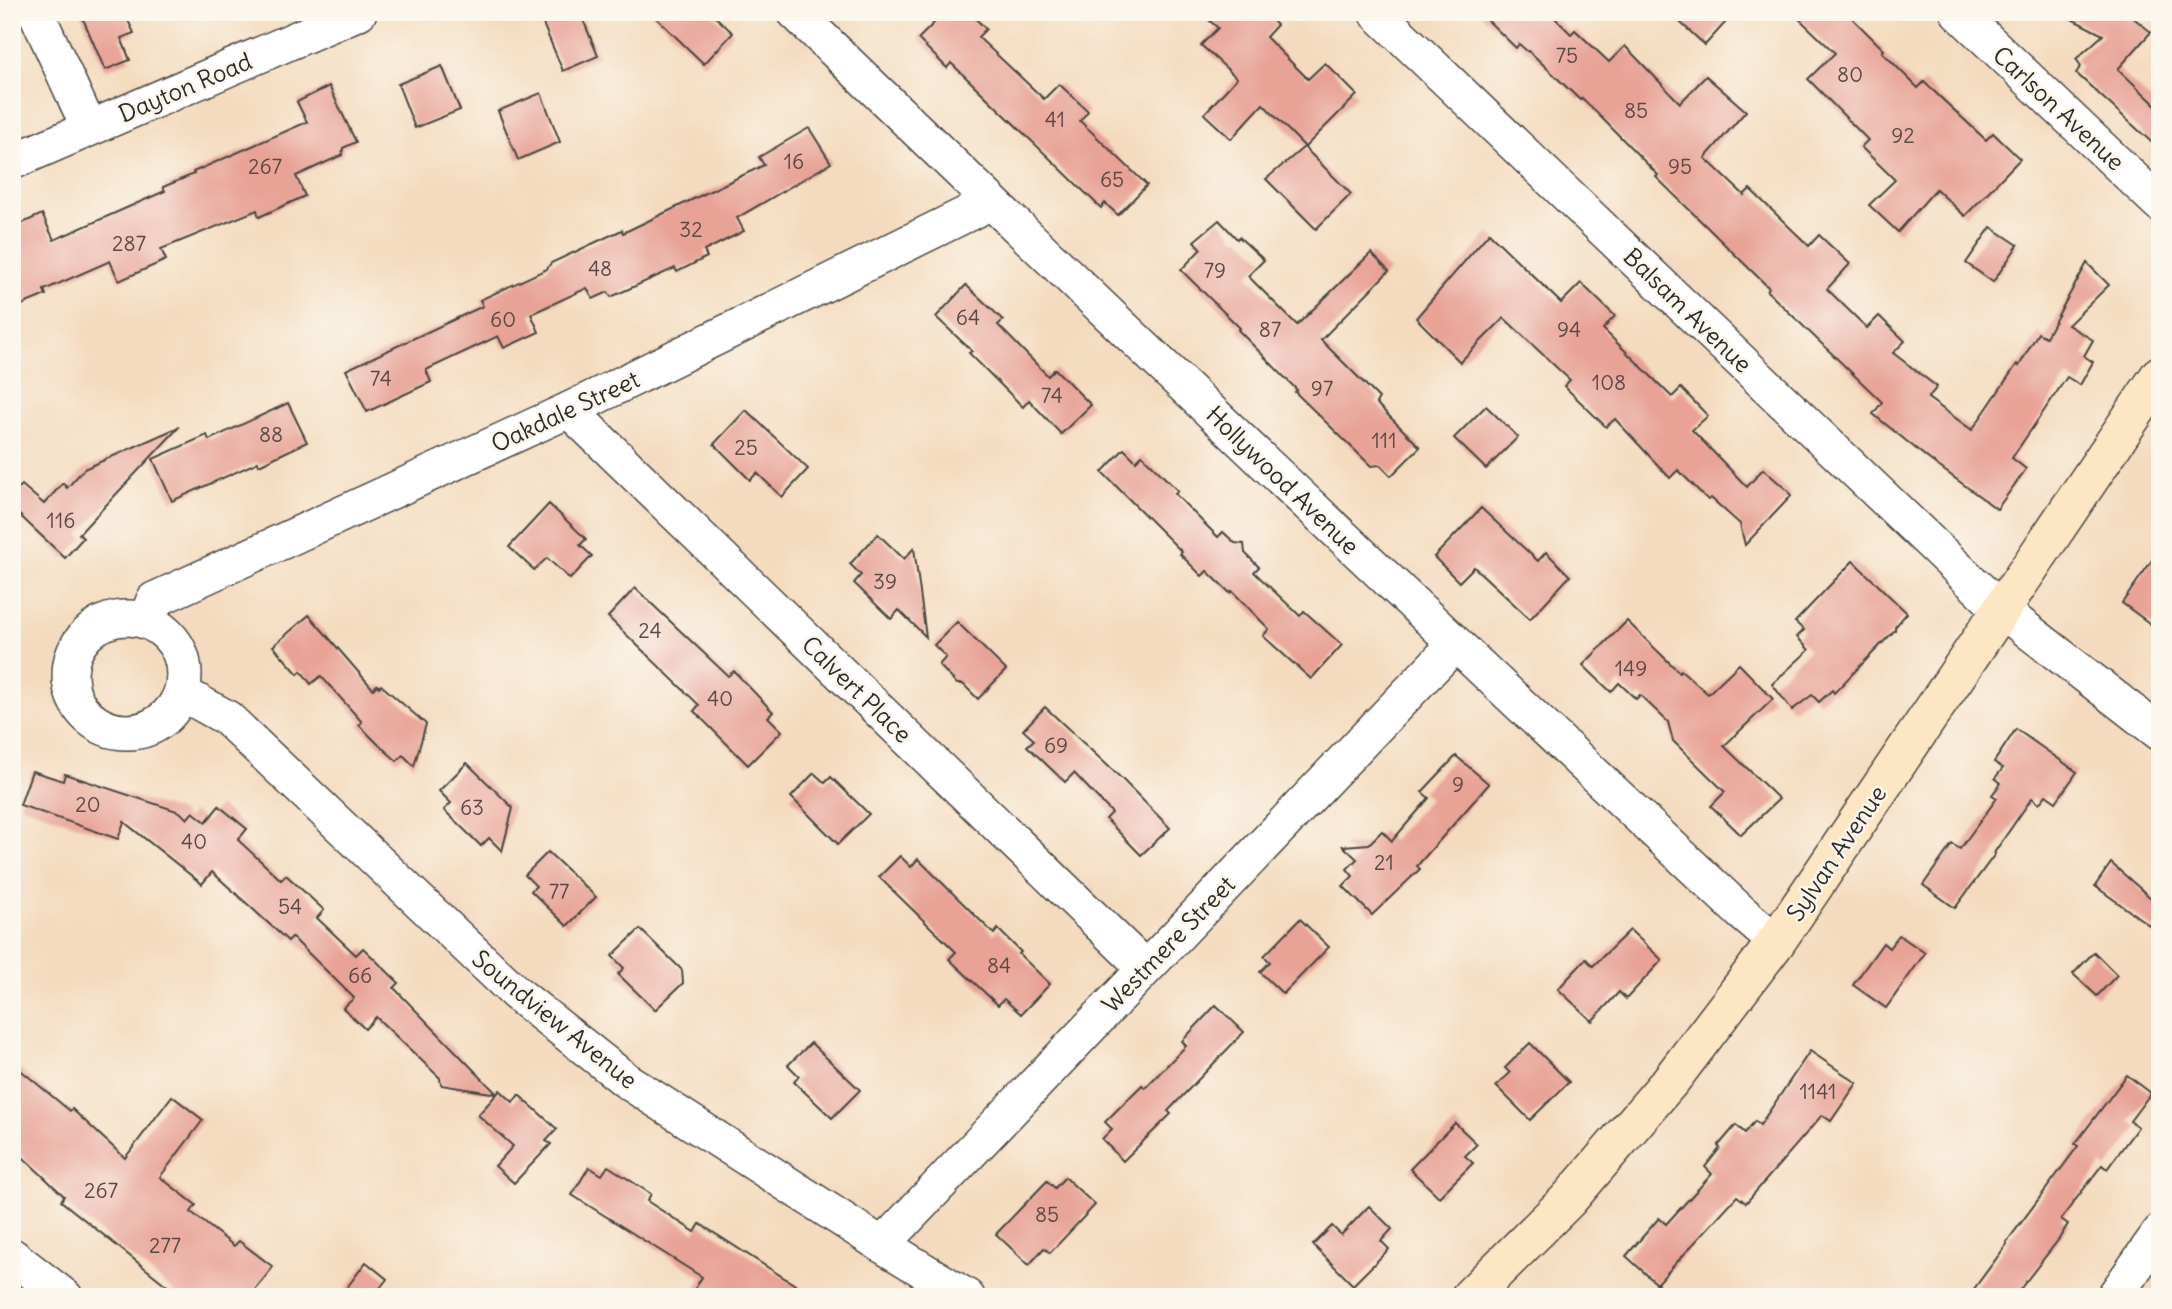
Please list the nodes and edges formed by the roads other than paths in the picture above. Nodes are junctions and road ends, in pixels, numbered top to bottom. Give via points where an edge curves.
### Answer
1 (36, 12) edge
2 (359, 12) edge
3 (795, 12) edge
4 (1376, 12) edge
5 (1958, 12) edge
6 (89, 128) junction
7 (12, 162) edge
8 (991, 202) junction
9 (2160, 204) edge
10 (2160, 375) edge
11 (569, 410) junction
12 (2000, 609) junction
13 (146, 620) junction
14 (1455, 645) junction
15 (182, 693) junction
16 (2160, 733) edge
17 (1776, 942) junction
18 (1145, 968) junction
19 (2160, 1232) edge
20 (882, 1245) junction
21 (12, 1256) edge
22 (65, 1297) edge
23 (967, 1297) edge
24 (1470, 1297) edge
25 (2114, 1297) edge

1 - 6 street
2 - 6 street, Dayton Road
3 - 8 street, Hollywood Avenue
4 - 12 street, Balsam Avenue
5 - 9 street, Carlson Avenue
6 - 7 street, Dayton Road
8 - 11 street, Oakdale Street
8 - 14 street, Hollywood Avenue
10 - 12 street, Sylvan Avenue
11 - 13 street, Oakdale Street via 154,600
11 - 18 street, Calvert Place
12 - 16 street, Balsam Avenue
12 - 17 street, Sylvan Avenue
13 - 15 street via 162,628 182,657
13 - 15 street via 112,619 83,637 70,669 78,704 90,719 125,732 160,722
14 - 17 street, Hollywood Avenue
14 - 18 street, Westmere Street
15 - 20 street, Soundview Avenue via 227,718 516,993 627,1082
17 - 24 street, Sylvan Avenue via 1671,1080 1576,1190
18 - 20 street, Westmere Street
19 - 25 street
20 - 23 street, Soundview Avenue
21 - 22 street

